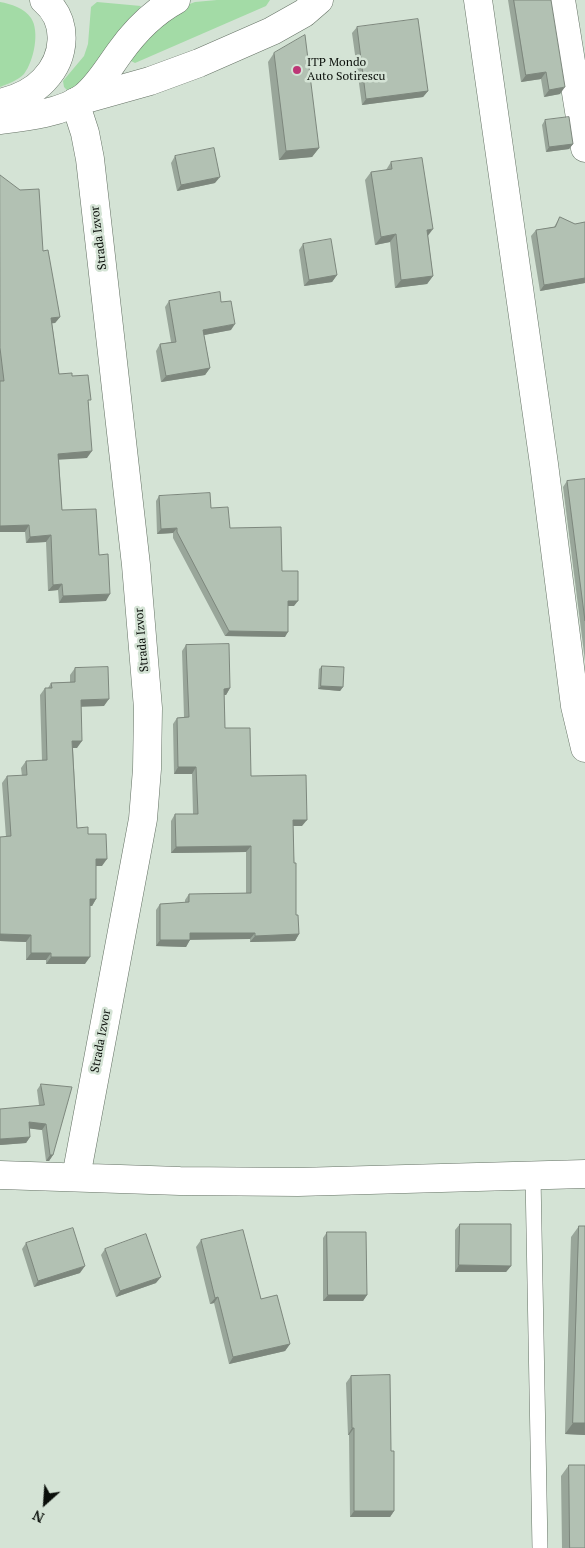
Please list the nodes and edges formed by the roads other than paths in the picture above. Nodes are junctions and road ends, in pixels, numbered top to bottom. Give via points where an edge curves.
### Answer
1 (44, 0) edge
2 (176, 0) edge
3 (319, 0) edge
4 (478, 0) edge
5 (561, 0) edge
6 (75, 102) junction
7 (0, 103) edge
8 (0, 120) edge
9 (585, 148) edge
10 (585, 748) edge
11 (585, 1174) edge
12 (0, 1175) edge
13 (533, 1176) junction
14 (76, 1177) junction
15 (540, 1548) edge

1 - 7 main road via 59,17 62,31 61,47 54,64 45,79 32,90
2 - 6 main road via 141,26 94,86
3 - 6 main road via 304,13 272,31 199,63
4 - 10 main road via 576,706
5 - 9 main road
6 - 8 main road via 30,117
6 - 14 main road, Strada Izvor via 90,159 136,565 148,708 143,819
11 - 13 main road
12 - 14 main road
13 - 14 main road via 298,1182
13 - 15 lane

